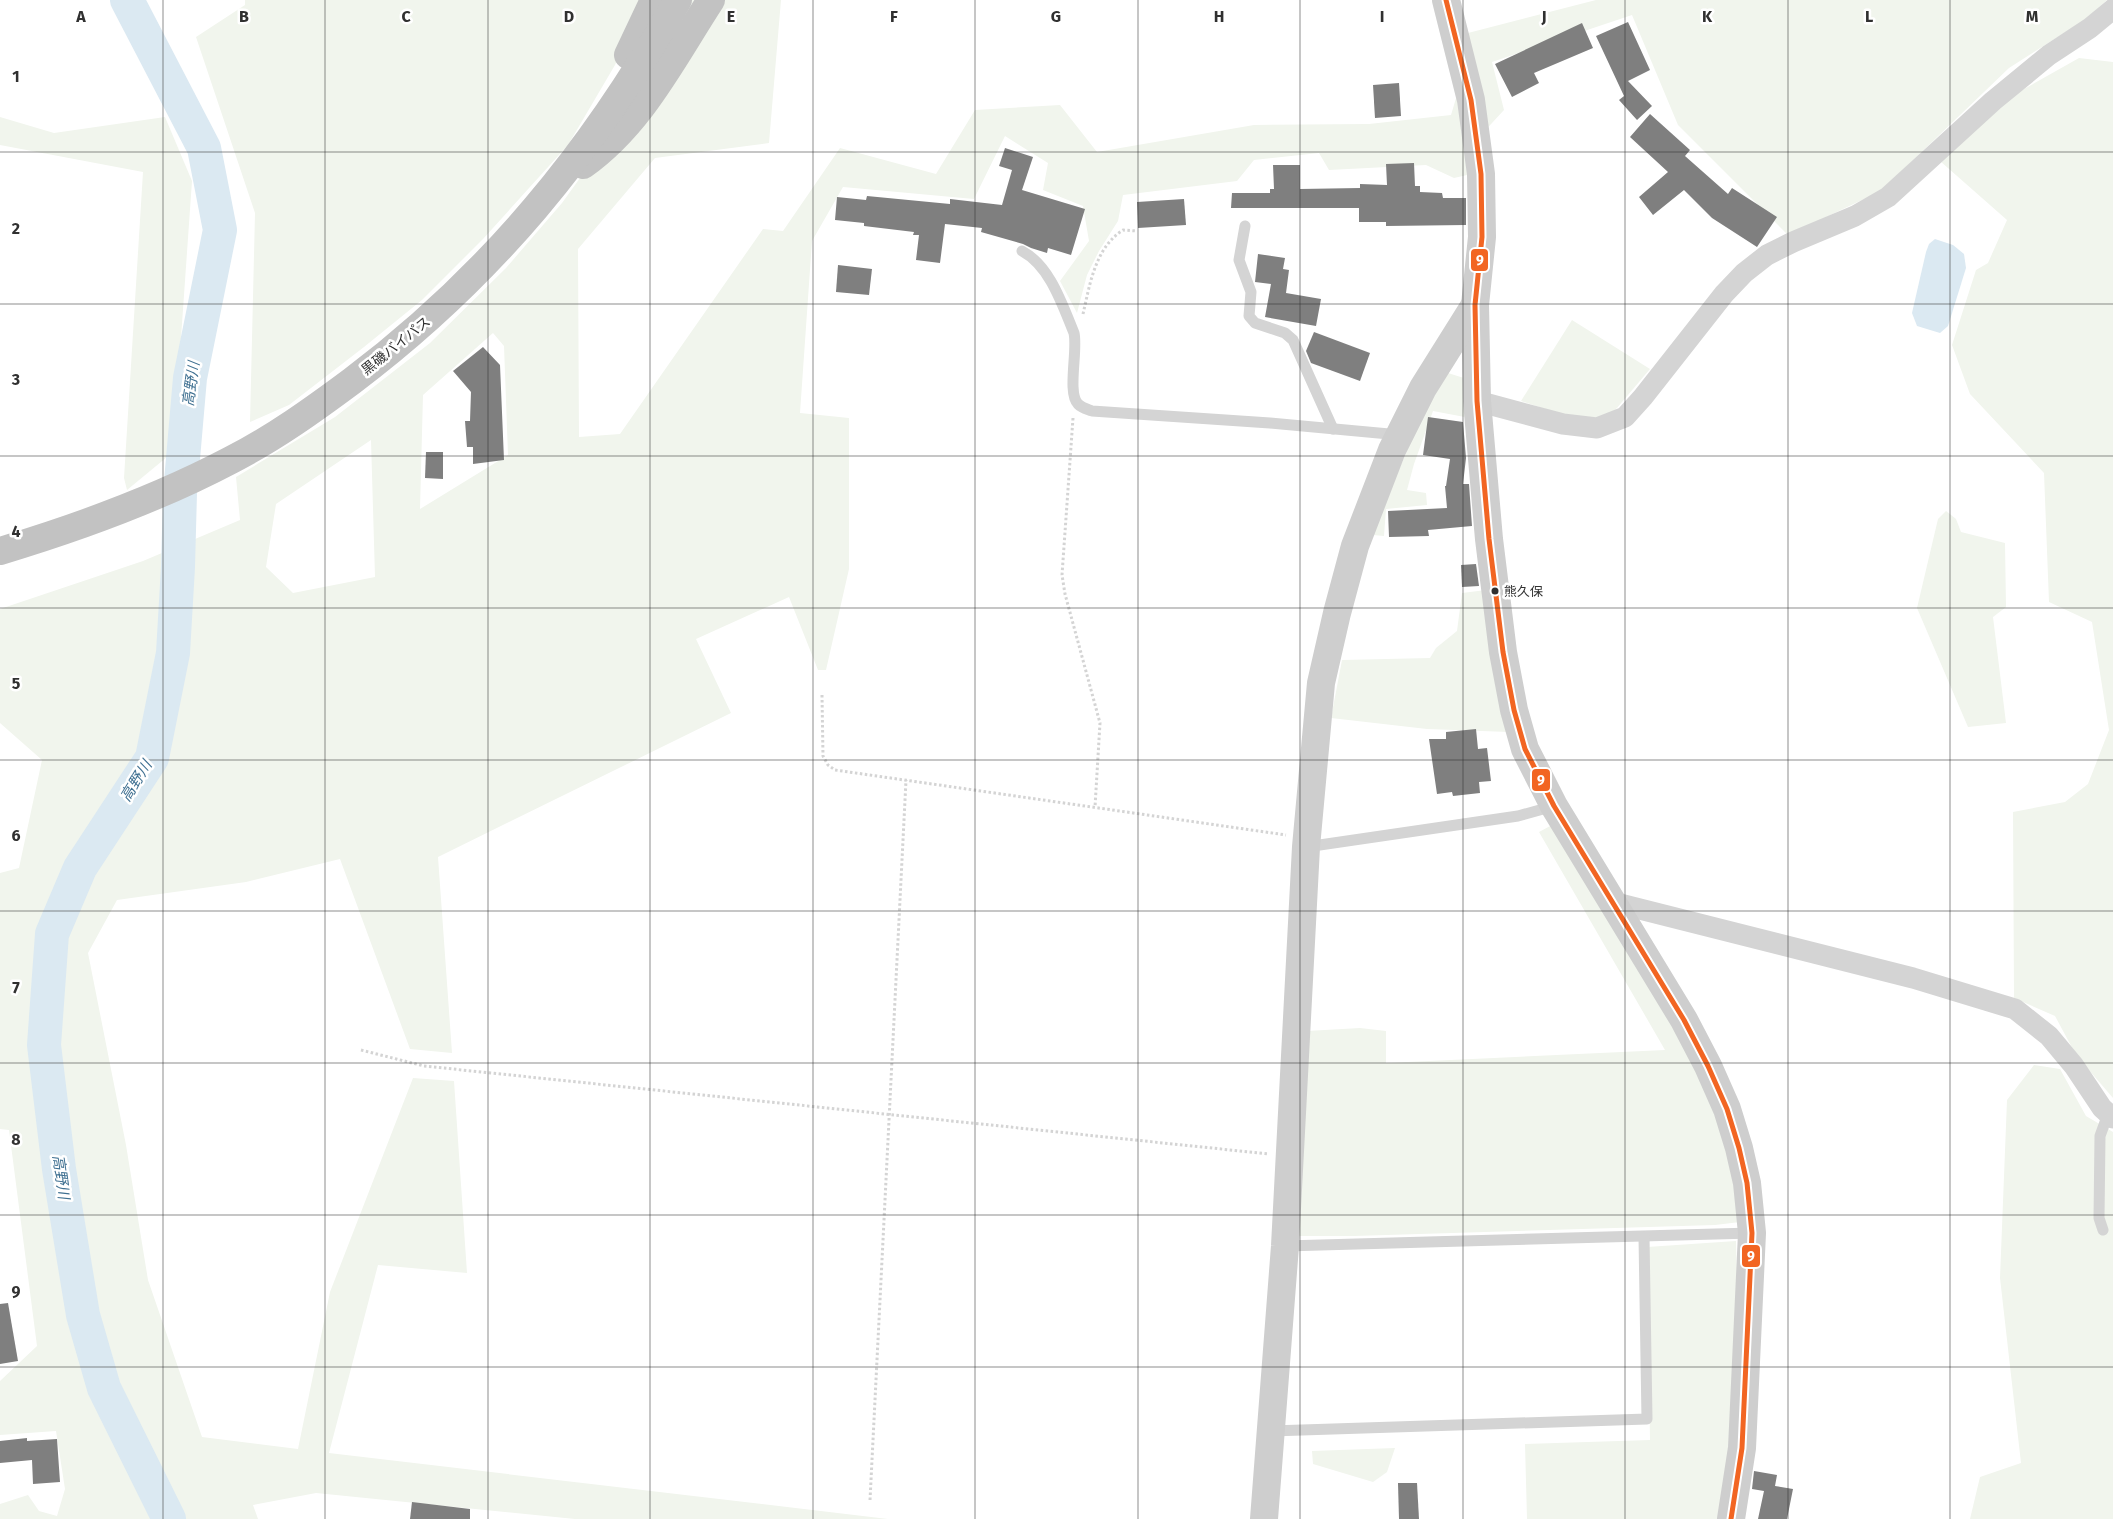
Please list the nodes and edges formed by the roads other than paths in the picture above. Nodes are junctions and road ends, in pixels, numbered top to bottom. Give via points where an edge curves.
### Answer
1 (654, 0) edge
2 (678, 0) edge
3 (711, 0) edge
4 (1446, 0) edge
5 (2113, 10) edge
6 (578, 157) junction
7 (557, 183) junction
8 (1244, 226) dead end
9 (1022, 251) dead end
10 (1475, 305) junction
11 (1477, 401) junction
12 (1333, 428) junction
13 (1400, 435) junction
14 (0, 551) edge
15 (1554, 806) junction
16 (1306, 842) junction
17 (1612, 902) junction
18 (2110, 1116) edge
19 (2103, 1230) dead end
20 (1752, 1232) junction
21 (1644, 1237) junction
22 (1285, 1246) junction
23 (1270, 1431) junction
24 (1264, 1519) edge
25 (1731, 1519) edge

1 - 6 highway
2 - 6 highway, 黒磯バイパス via 650,50
3 - 7 highway via 650,97 620,134 598,155
4 - 10 main road via 1471,100 1481,174 1482,237
5 - 11 street via 2049,55 1993,101 1888,197 1855,216 1767,255 1744,274 1724,294 1625,417 1597,428 1563,424
6 - 7 highway, 黒磯バイパス
7 - 14 highway, 黒磯バイパス via 451,300 318,407 231,460 141,503 65,532
8 - 12 lane via 1239,260 1251,292 1249,316 1255,323 1285,333 1293,340
9 - 12 lane via 1044,269 1066,314 1076,343 1073,393 1076,403 1084,409
10 - 11 main road
10 - 13 main road via 1423,388
11 - 15 main road via 1489,540 1514,710 1525,749
12 - 13 lane
13 - 16 main road via 1356,546 1337,613 1321,683
15 - 16 lane via 1518,816
15 - 17 main road
16 - 22 main road
17 - 18 street via 1913,978 2015,1008 2049,1036
17 - 20 main road via 1684,1020 1727,1109 1747,1183
18 - 19 lane via 2100,1136 2099,1218
20 - 21 lane
20 - 25 main road via 1742,1448
21 - 22 lane
21 - 23 lane via 1647,1419
22 - 23 main road
23 - 24 main road

